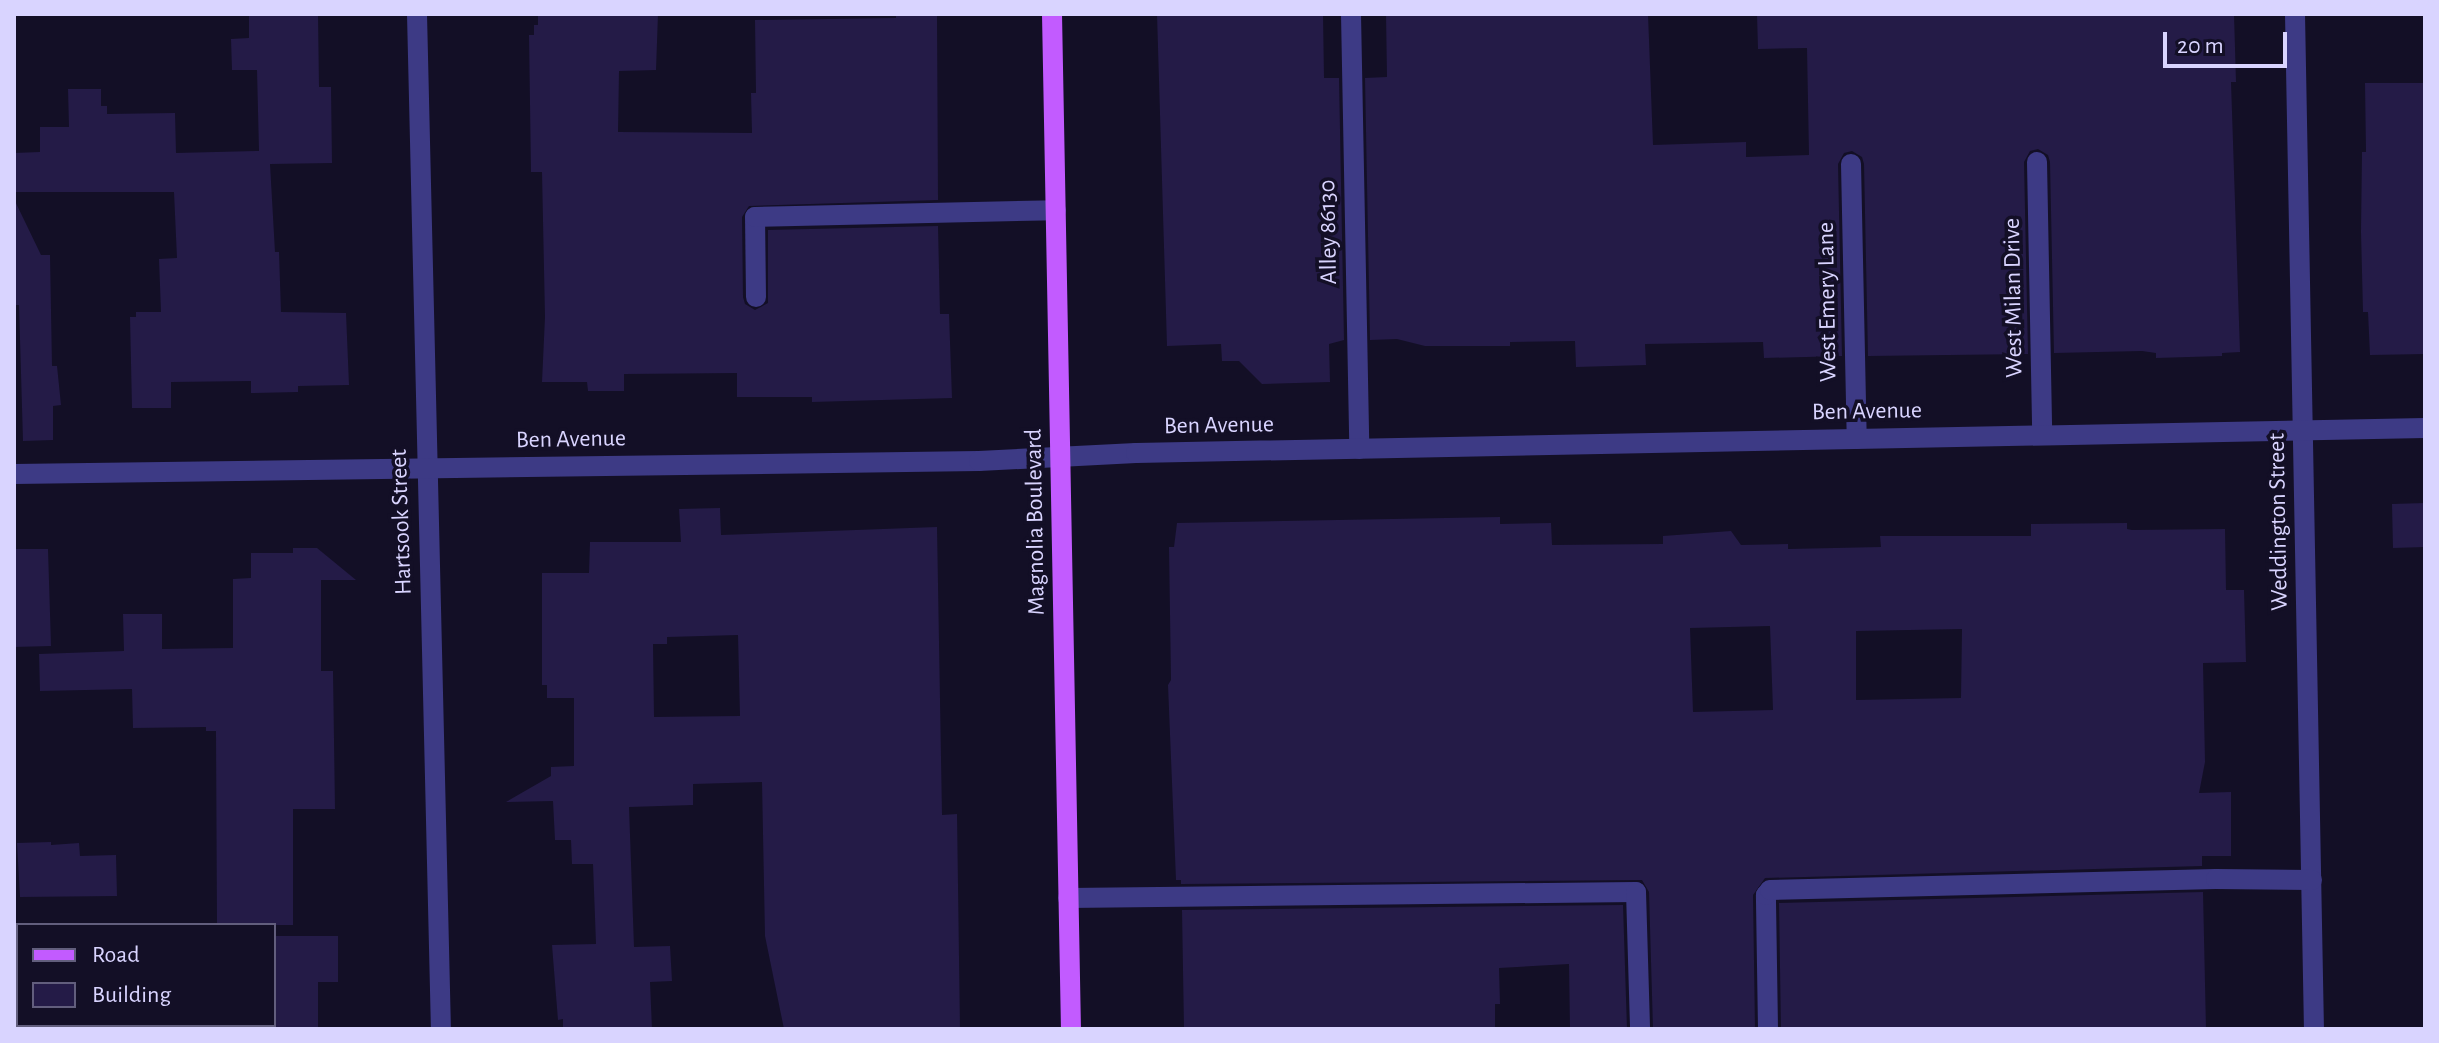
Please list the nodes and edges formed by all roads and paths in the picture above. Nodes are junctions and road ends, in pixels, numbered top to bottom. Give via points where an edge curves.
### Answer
1 (417, 14) edge
2 (1052, 14) edge
3 (1351, 14) edge
4 (2295, 14) edge
5 (2037, 162) dead end
6 (1851, 164) dead end
7 (1056, 210) junction
8 (756, 297) dead end
9 (2425, 428) edge
10 (2303, 430) junction
11 (2042, 434) junction
12 (1857, 439) junction
13 (1359, 449) junction
14 (1062, 458) junction
15 (426, 468) junction
16 (14, 474) edge
17 (2312, 880) junction
18 (1068, 898) junction
19 (441, 1029) edge
20 (1071, 1029) edge
21 (1640, 1029) edge
22 (1768, 1029) edge
23 (2314, 1029) edge

1 - 15 street, Hartsook Street
2 - 7 main road, Magnolia Boulevard
3 - 13 street, Alley 86130
4 - 10 street, Weddington Street
5 - 11 street, West Milan Drive
6 - 12 street, West Emery Lane
7 - 8 street via 755,217
7 - 14 main road, Magnolia Boulevard
9 - 10 street, Ben Avenue
10 - 11 street, Ben Avenue
10 - 17 street, Weddington Street
11 - 12 street, Ben Avenue
12 - 13 street, Ben Avenue
13 - 14 street, Ben Avenue
14 - 15 street, Ben Avenue
14 - 18 main road, Magnolia Boulevard
15 - 16 street, Ben Avenue
15 - 19 street, Hartsook Street
17 - 22 street via 1770,890
17 - 23 street, Weddington Street
18 - 20 main road, Magnolia Boulevard
18 - 21 street via 1636,892

